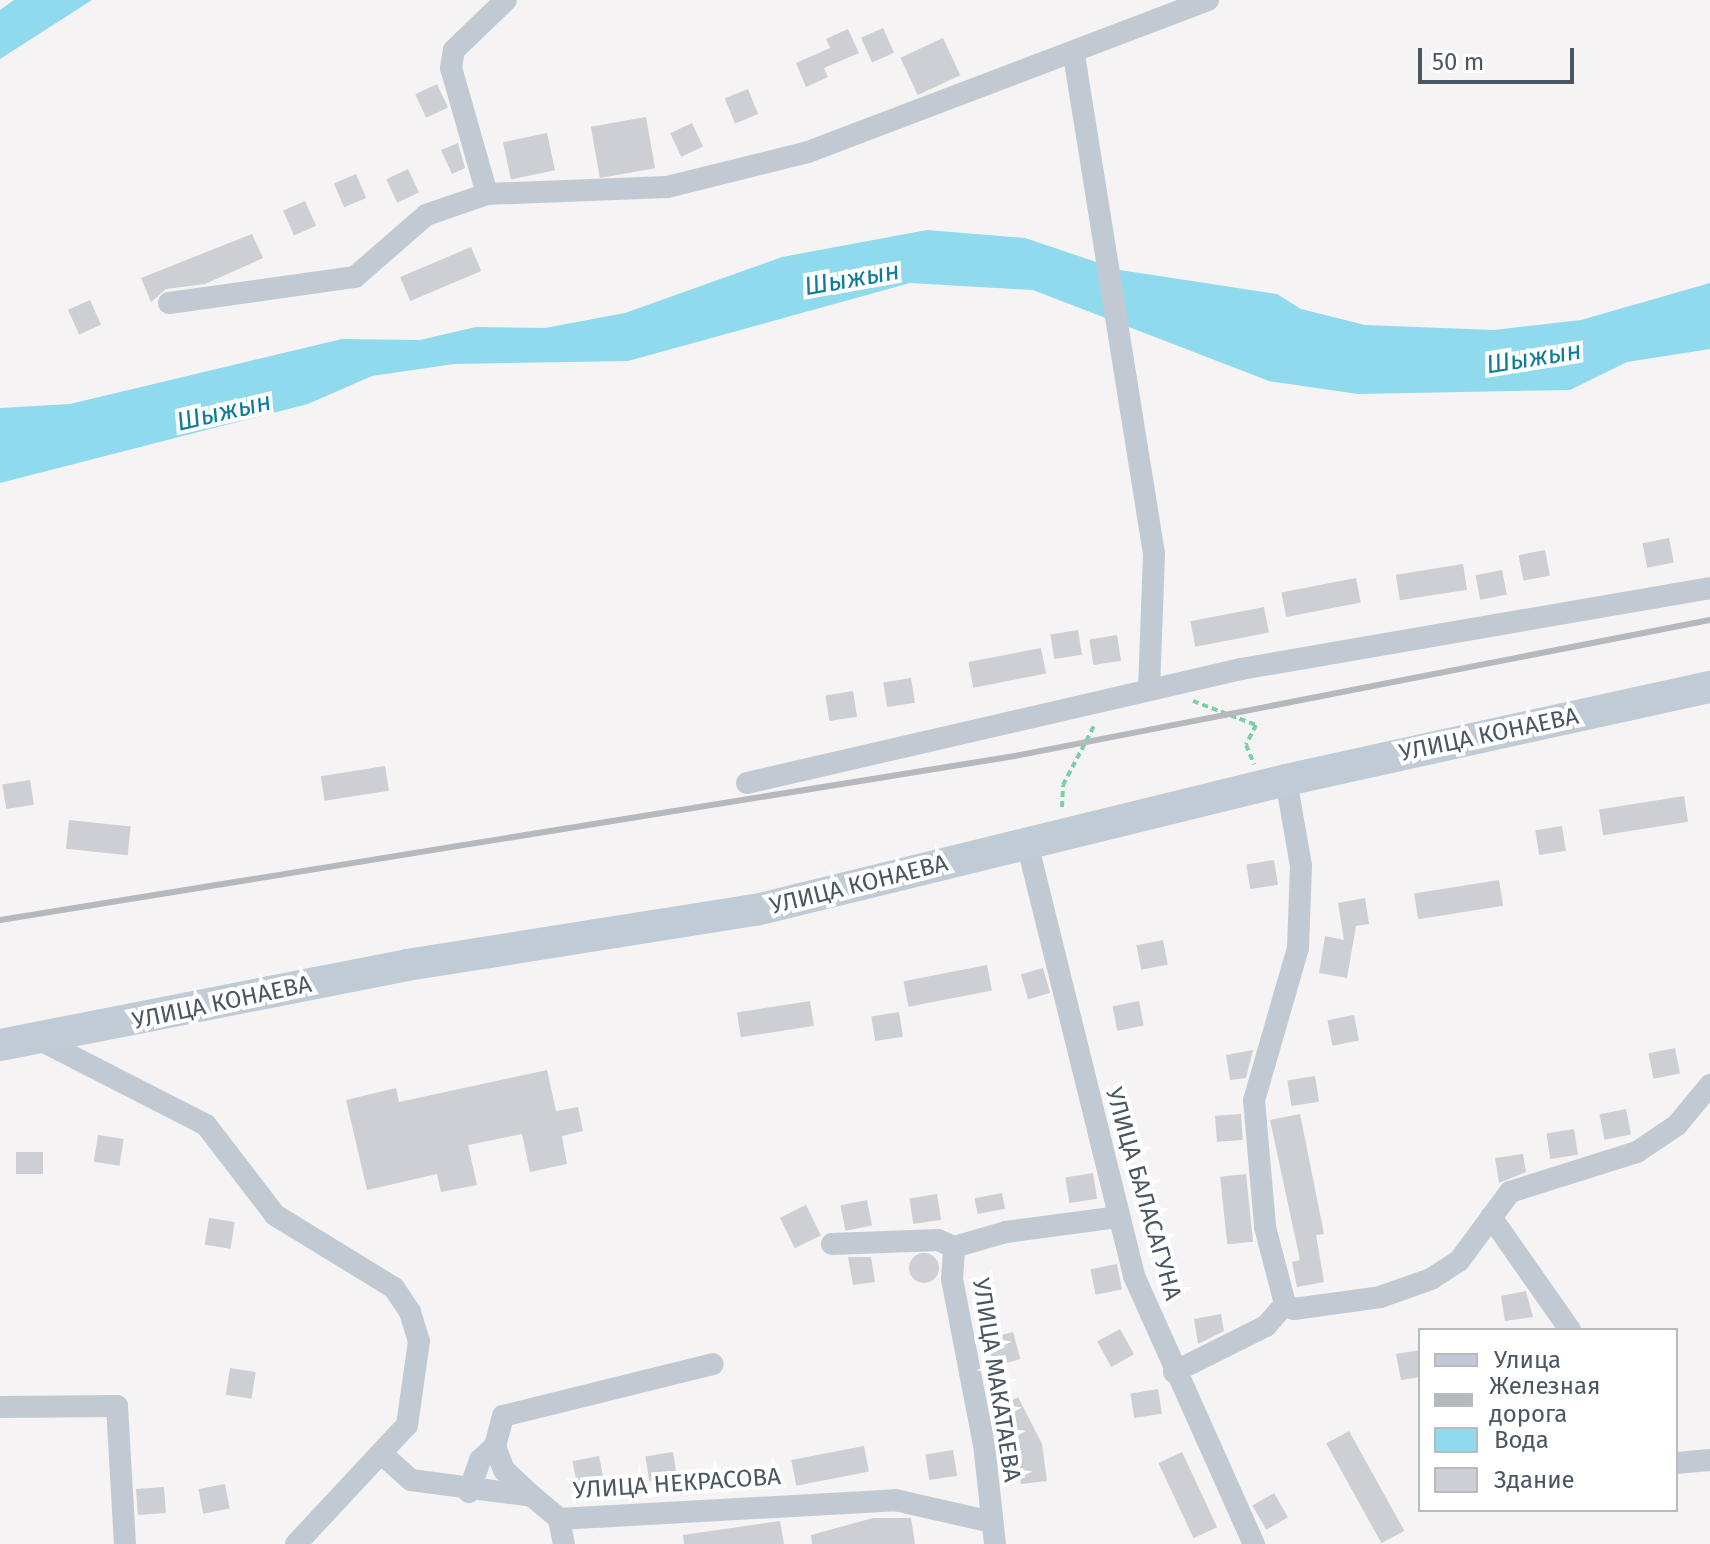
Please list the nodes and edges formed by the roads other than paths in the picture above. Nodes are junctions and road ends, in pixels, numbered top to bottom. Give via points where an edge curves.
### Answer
1 (506, 0) edge
2 (1208, 0) edge
3 (1074, 55) junction
4 (487, 194) junction
5 (169, 303) dead end
6 (1710, 588) edge
7 (1710, 687) edge
8 (1149, 689) junction
9 (1279, 782) junction
10 (747, 783) dead end
11 (1027, 843) junction
12 (40, 1040) junction
13 (0, 1045) edge
14 (1710, 1085) edge
15 (1119, 1217) junction
16 (1491, 1217) junction
17 (832, 1244) dead end
18 (954, 1247) junction
19 (1285, 1304) junction
20 (1569, 1328) edge
21 (713, 1364) dead end
22 (1174, 1372) junction
23 (0, 1407) edge
24 (495, 1446) junction
25 (382, 1454) junction
26 (1710, 1460) edge
27 (1678, 1463) edge
28 (469, 1492) junction
29 (532, 1496) junction
30 (559, 1519) junction
31 (993, 1533) edge
32 (1246, 1542) edge
33 (125, 1544) edge
34 (296, 1544) edge
35 (564, 1544) edge

1 - 4 street via 454,50 451,68
2 - 3 street
3 - 4 street via 862,135 667,187
3 - 8 street via 1108,240 1154,554
4 - 5 street via 426,215 355,277
6 - 8 street via 1354,648
7 - 9 street, УЛИЦА КОНАЕВА
8 - 10 street
9 - 11 street, УЛИЦА КОНАЕВА
9 - 19 street via 1301,866 1298,948 1254,1100 1265,1227
11 - 12 street, УЛИЦА КОНАЕВА via 756,910 407,965
11 - 15 street, УЛИЦА БАЛАСАГУНА
12 - 13 street, УЛИЦА КОНАЕВА
12 - 25 street via 206,1125 275,1215 394,1288 419,1341 407,1425
14 - 16 street via 1677,1125 1637,1152 1510,1192
15 - 18 street, УЛИЦА МАКАТАЕВА via 1006,1232
15 - 22 street, УЛИЦА БАЛАСАГУНА
16 - 19 street via 1459,1261 1431,1279 1380,1297 1294,1309
16 - 20 street
17 - 18 street via 938,1240
18 - 31 street, УЛИЦА МАКАТАЕВА via 952,1279
19 - 22 street via 1266,1326
21 - 24 street via 522,1407 503,1416
22 - 32 street, УЛИЦА БАЛАСАГУНА
23 - 33 street via 117,1406
24 - 28 street via 480,1460
24 - 29 street, УЛИЦА НЕКРАСОВА via 504,1470
25 - 28 street via 411,1480
25 - 34 street
26 - 27 street
28 - 29 street
29 - 30 street, УЛИЦА НЕКРАСОВА
30 - 31 street, УЛИЦА НЕКРАСОВА via 895,1500
30 - 35 street

